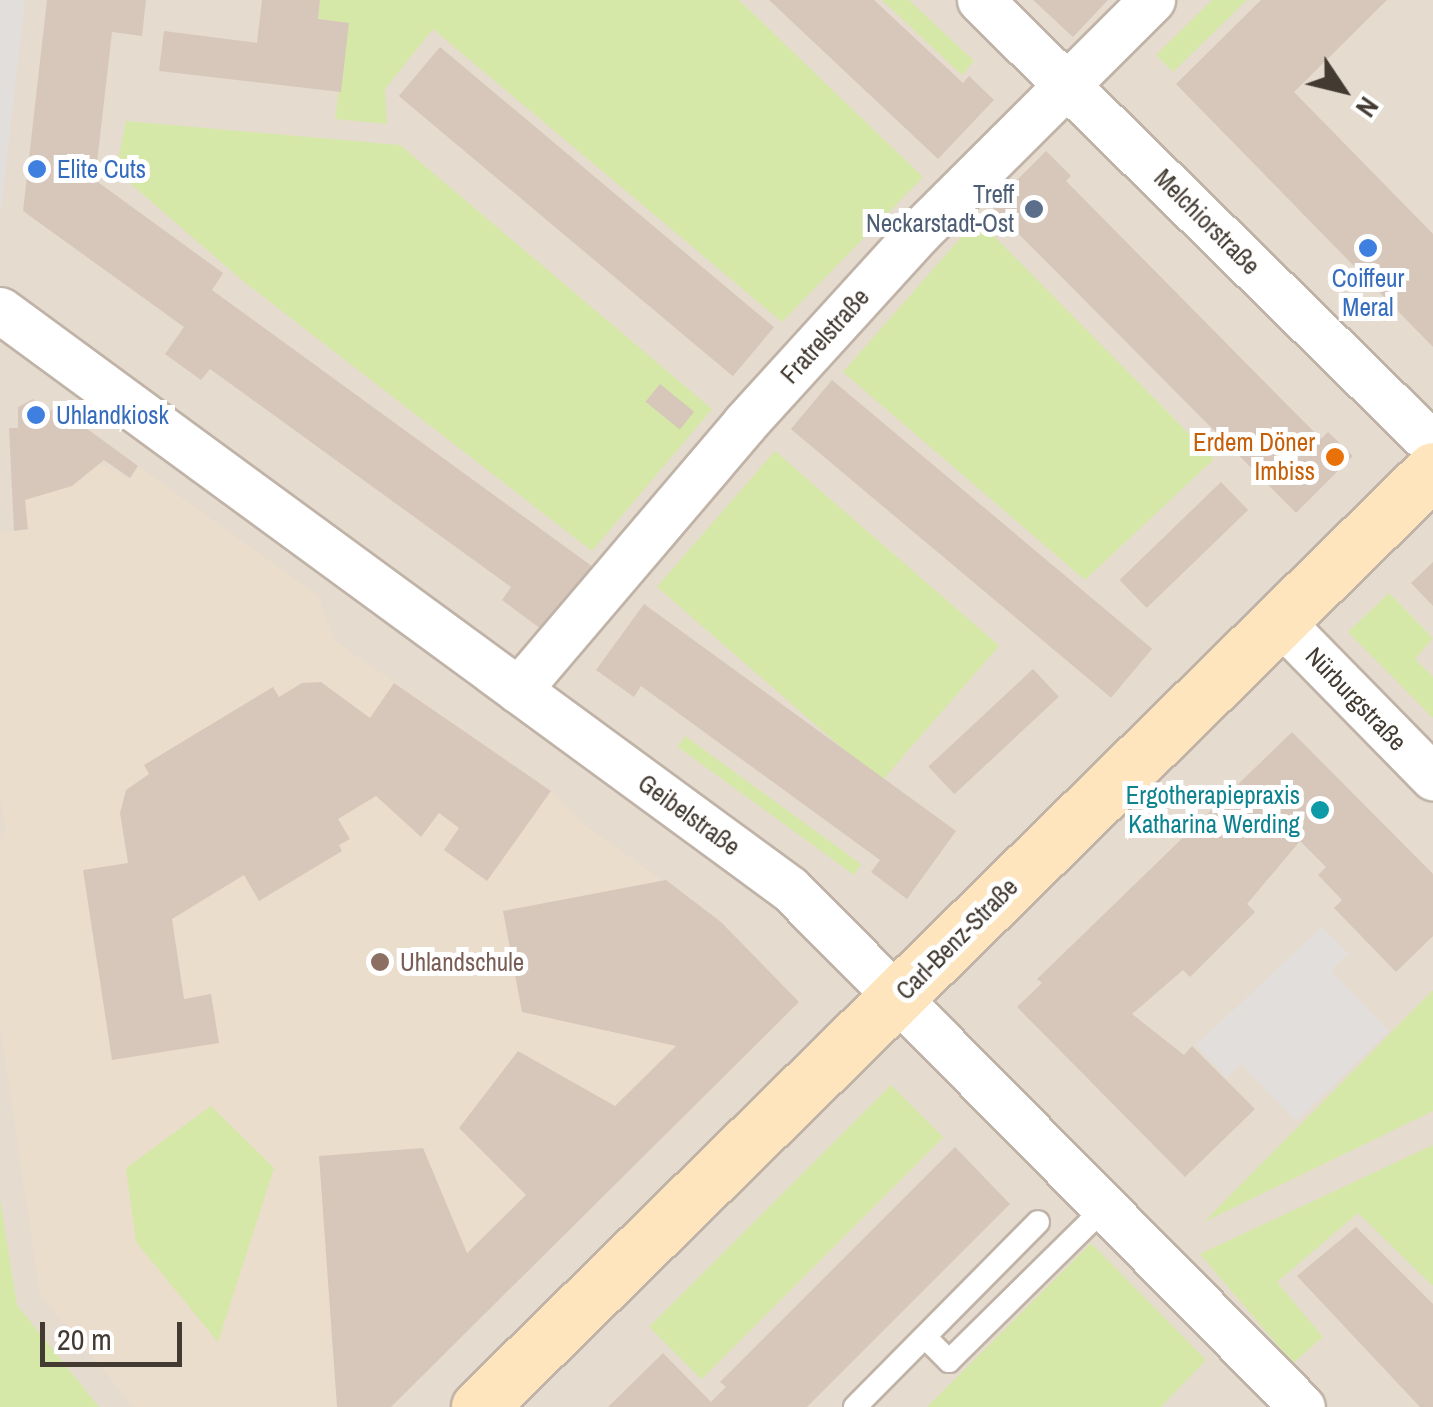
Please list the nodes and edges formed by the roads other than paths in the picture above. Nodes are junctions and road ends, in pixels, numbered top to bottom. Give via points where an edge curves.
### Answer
1 (980, 0) edge
2 (1152, 0) edge
3 (1066, 83) junction
4 (0, 310) edge
5 (1433, 445) edge
6 (1433, 470) edge
7 (1280, 621) junction
8 (518, 690) junction
9 (1433, 778) edge
10 (883, 978) junction
11 (1105, 1207) junction
12 (1038, 1222) dead end
13 (925, 1337) junction
14 (479, 1407) edge
15 (855, 1407) edge
16 (1302, 1407) edge

1 - 3 street, Melchiorstraße
2 - 3 street, Fratrelstraße
3 - 5 street, Melchiorstraße
3 - 8 street, Fratrelstraße via 758,409
4 - 8 street, Geibelstraße
6 - 7 street, Carl-Benz-Straße
7 - 9 street, Nürburgstraße
7 - 10 street, Carl-Benz-Straße
8 - 10 street, Geibelstraße via 790,890
10 - 11 street, Geibelstraße
10 - 14 street, Carl-Benz-Straße
11 - 13 lane via 949,1360
11 - 16 street, Geibelstraße
12 - 13 lane
13 - 15 lane

